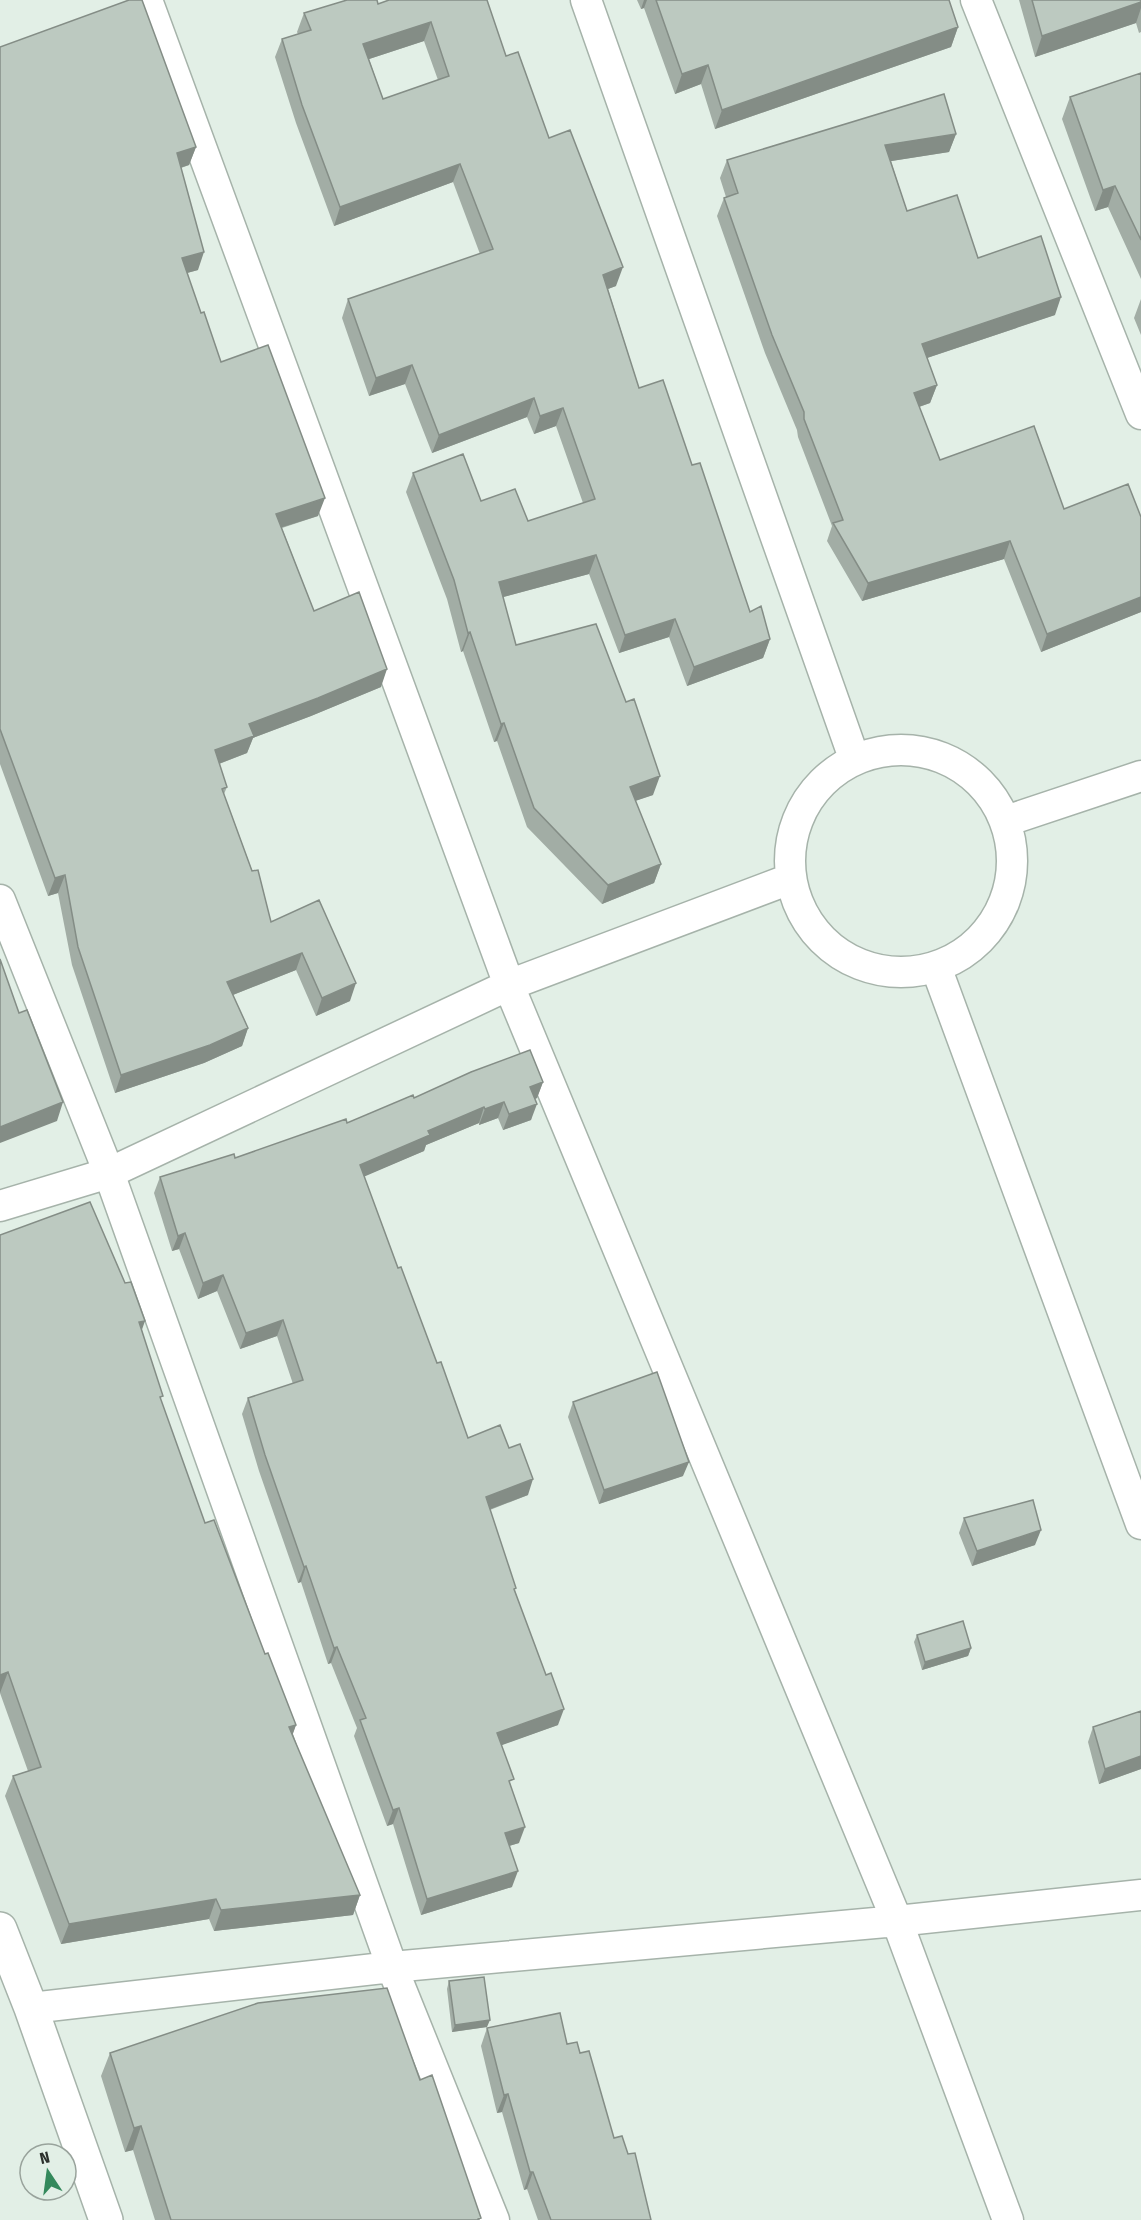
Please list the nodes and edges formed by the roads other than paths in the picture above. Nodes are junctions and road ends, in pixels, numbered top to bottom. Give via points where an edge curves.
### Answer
1 (147, 0) edge
2 (586, 0) edge
3 (976, 0) edge
4 (1141, 414) edge
5 (854, 758) junction
6 (1141, 776) edge
7 (1005, 822) junction
8 (790, 879) junction
9 (0, 900) edge
10 (936, 967) junction
11 (509, 985) junction
12 (108, 1173) junction
13 (0, 1206) edge
14 (1141, 1524) edge
15 (1141, 1895) edge
16 (897, 1921) junction
17 (0, 1929) edge
18 (392, 1967) junction
19 (31, 2008) junction
20 (106, 2220) edge
21 (494, 2220) edge
22 (1008, 2220) edge

1 - 11 street
2 - 5 street
3 - 4 street
5 - 7 street via 892,751 927,753 961,767 988,791
5 - 8 street via 826,779 803,808 791,842
6 - 7 street
7 - 10 street via 1013,857 1008,892 993,925 968,951
8 - 10 street via 802,914 820,939 845,958 884,971 905,973
8 - 11 street
9 - 12 street
10 - 14 street
11 - 12 street
11 - 16 street
12 - 13 street
12 - 18 street
15 - 16 street
16 - 18 street
16 - 22 street
17 - 19 street
18 - 19 street
18 - 21 street
19 - 20 street

